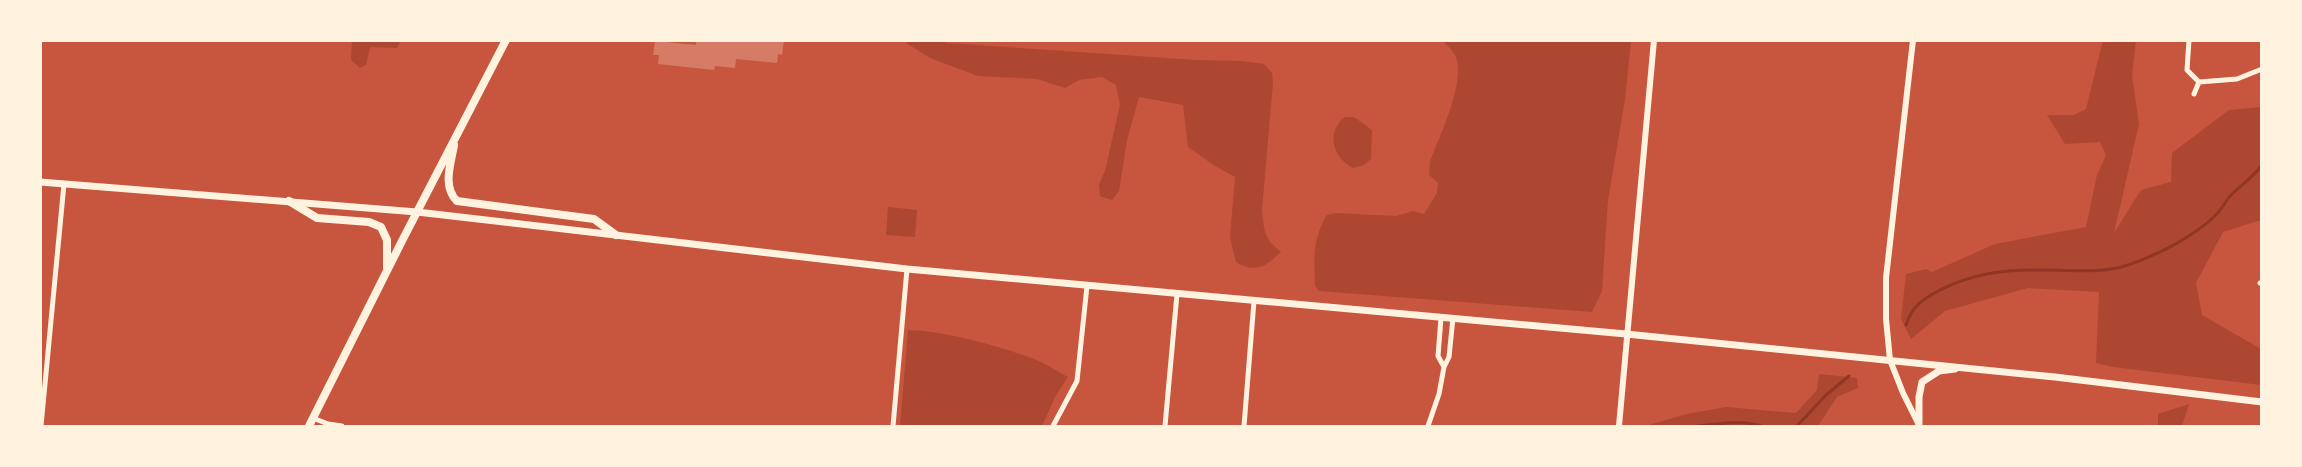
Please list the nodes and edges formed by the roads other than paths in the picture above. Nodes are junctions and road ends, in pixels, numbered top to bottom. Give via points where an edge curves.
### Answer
1 (506, 40) edge
2 (1654, 40) edge
3 (1913, 40) edge
4 (2189, 40) edge
5 (2262, 69) edge
6 (2199, 82) junction
7 (2194, 94) dead end
8 (455, 138) junction
9 (40, 182) edge
10 (64, 184) junction
11 (288, 201) junction
12 (417, 212) junction
13 (616, 235) junction
14 (907, 269) junction
15 (387, 271) junction
16 (1087, 285) junction
17 (1177, 294) junction
18 (1254, 301) junction
19 (1442, 318) junction
20 (1453, 318) junction
21 (1626, 334) junction
22 (1890, 360) junction
23 (1444, 367) junction
24 (1965, 367) junction
25 (2262, 402) edge
26 (313, 418) junction
27 (1619, 425) edge
28 (1920, 425) edge
29 (41, 426) edge
30 (309, 426) edge
31 (342, 426) edge
32 (892, 426) edge
33 (1053, 426) edge
34 (1165, 426) edge
35 (1244, 426) edge
36 (1428, 426) edge

1 - 8 main road
2 - 21 street
3 - 22 street via 1886,278
4 - 6 street via 2187,70
5 - 6 street via 2237,79
6 - 7 street
8 - 12 main road
8 - 13 main road via 448,185 457,201 594,219
9 - 10 main road
10 - 11 main road
10 - 29 street
11 - 12 main road
11 - 15 main road via 317,218 369,222 381,227 387,240
12 - 13 main road
12 - 15 main road
13 - 14 main road
14 - 16 main road
14 - 32 street
15 - 26 main road
16 - 17 main road
16 - 33 street via 1077,381
17 - 18 main road
17 - 34 street
18 - 19 main road
18 - 35 street
19 - 20 main road
19 - 23 street via 1438,356
20 - 21 main road
20 - 23 street via 1449,357
21 - 22 main road
21 - 27 street
22 - 24 main road
22 - 28 street
23 - 36 street
24 - 25 main road
24 - 28 main road via 1939,371 1925,379 1920,388
26 - 30 main road
26 - 31 street

